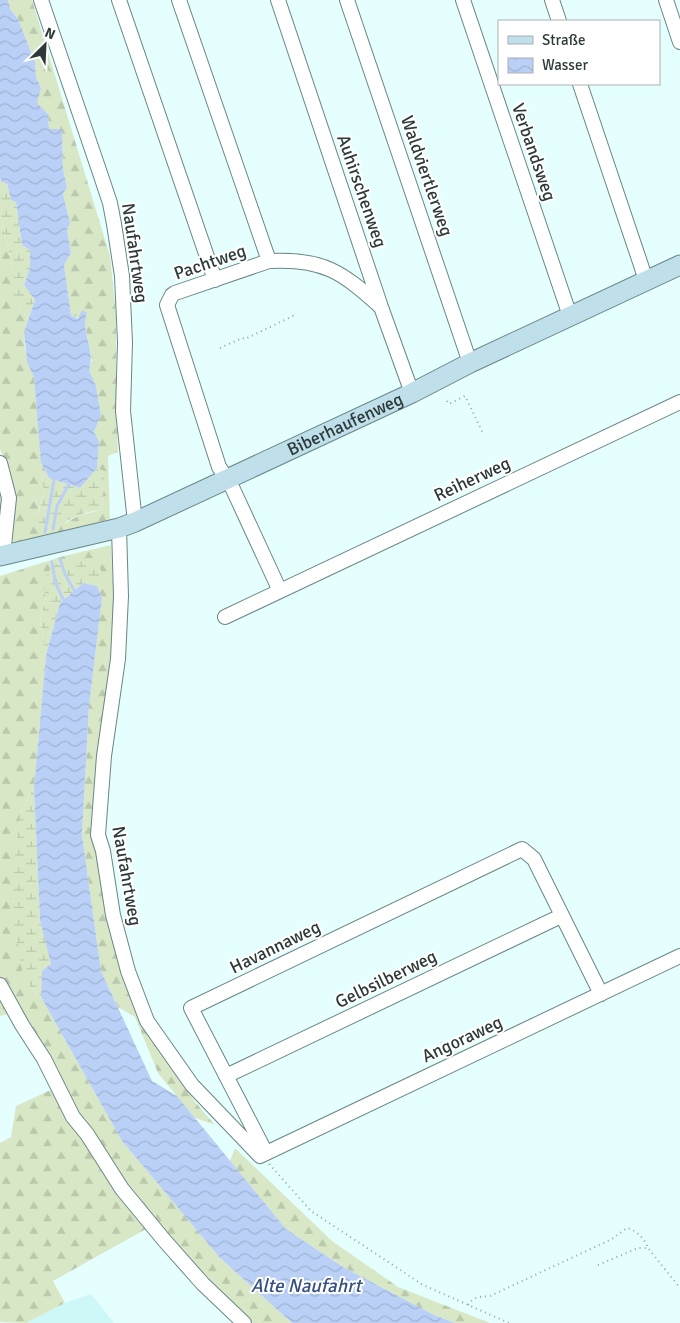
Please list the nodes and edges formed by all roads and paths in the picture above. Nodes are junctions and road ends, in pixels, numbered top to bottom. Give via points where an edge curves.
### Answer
1 (41, 0) edge
2 (119, 0) edge
3 (179, 0) edge
4 (278, 0) edge
5 (348, 0) edge
6 (463, 0) edge
7 (552, 0) edge
8 (666, 0) edge
9 (559, 20) edge
10 (680, 42) edge
11 (580, 85) edge
12 (269, 261) junction
13 (680, 265) edge
14 (215, 280) junction
15 (646, 280) junction
16 (381, 307) junction
17 (570, 316) junction
18 (294, 317) dead end
19 (220, 348) dead end
20 (470, 363) junction
21 (412, 393) junction
22 (447, 401) dead end
23 (680, 402) edge
24 (483, 433) dead end
25 (0, 463) edge
26 (227, 479) junction
27 (127, 525) junction
28 (2, 556) edge
29 (280, 591) junction
30 (225, 617) dead end
31 (561, 916) junction
32 (680, 956) edge
33 (0, 985) edge
34 (601, 994) junction
35 (226, 1076) junction
36 (263, 1154) junction
37 (648, 1248) junction
38 (598, 1265) dead end
39 (680, 1288) edge
40 (468, 1305) junction
41 (244, 1323) edge
42 (509, 1323) edge

1 - 27 street, Naufahrtweg via 113,217 122,276
2 - 14 street
3 - 12 street
4 - 16 street, Auhirschenweg
5 - 20 street, Waldviertlerweg
6 - 17 street, Verbandsweg
7 - 9 street
8 - 10 street
11 - 15 street
12 - 14 street, Pachtweg
12 - 16 street, Pachtweg via 304,261 329,268 344,276
13 - 15 main road, Biberhaufenweg
14 - 26 street, Pachtweg via 176,293 170,298 167,308 216,458
15 - 17 main road, Biberhaufenweg
16 - 21 street, Auhirschenweg
17 - 20 main road, Biberhaufenweg
18 - 19 path
20 - 21 main road, Biberhaufenweg
21 - 26 main road, Biberhaufenweg
22 - 24 path via 448,404 465,396
23 - 29 street, Reiherweg
25 - 28 street via 8,498
26 - 27 main road, Biberhaufenweg
26 - 29 street
27 - 28 main road, Biberhaufenweg
27 - 36 street, Naufahrtweg via 118,659 104,756 98,835 112,915 128,971 147,1020 192,1085
29 - 30 street, Reiherweg
31 - 34 street
31 - 35 street, Gelbsilberweg
31 - 35 street, Havannaweg via 534,859 522,849 191,1008
32 - 34 street, Angoraweg
33 - 41 street via 44,1059 73,1117 88,1134 122,1189 203,1284
34 - 36 street, Angoraweg
35 - 36 street, Havannaweg
36 - 40 path via 311,1211 423,1285
37 - 38 path via 638,1248
37 - 39 path
37 - 40 path via 633,1229 627,1228 612,1239 490,1296 478,1296
40 - 42 path

